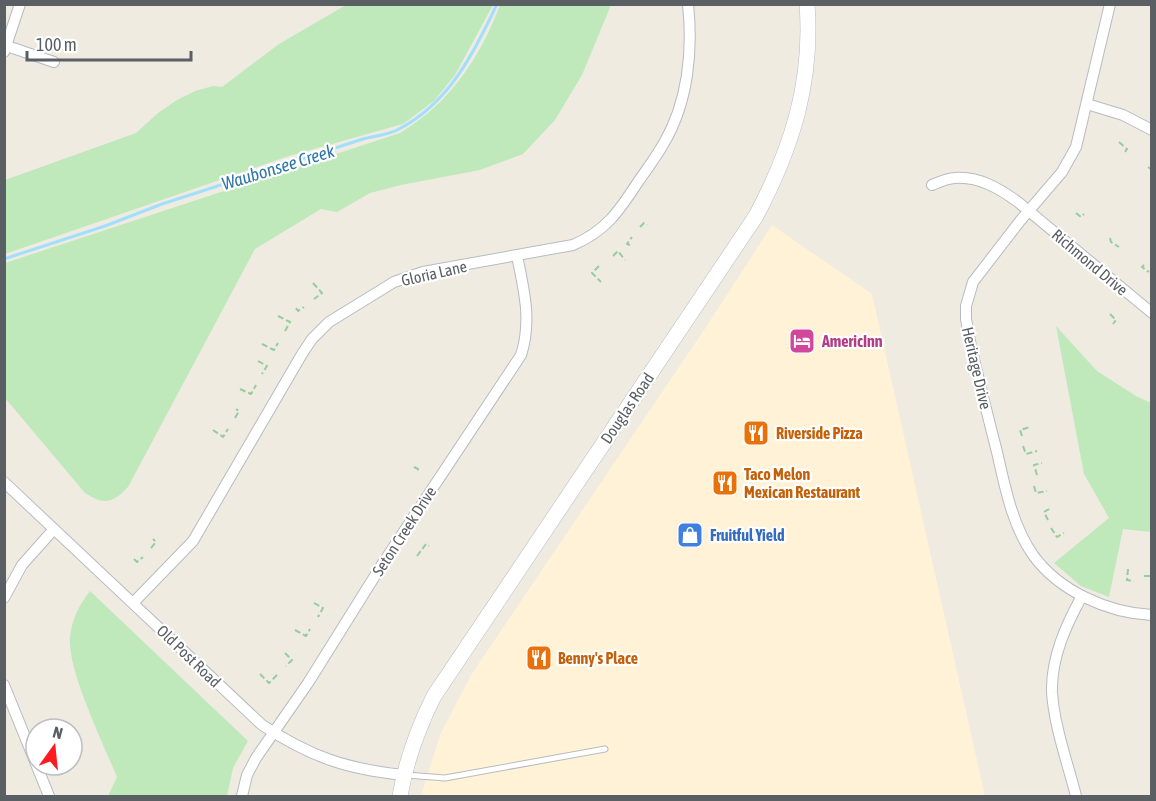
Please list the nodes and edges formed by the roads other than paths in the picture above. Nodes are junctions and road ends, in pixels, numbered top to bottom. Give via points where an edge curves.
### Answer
1 (20, 4) edge
2 (688, 4) edge
3 (807, 4) edge
4 (1110, 4) edge
5 (6, 49) edge
6 (54, 62) dead end
7 (1087, 104) junction
8 (1152, 130) edge
9 (932, 185) dead end
10 (1029, 211) junction
11 (517, 256) junction
12 (1152, 313) edge
13 (4, 482) edge
14 (54, 529) junction
15 (1082, 596) junction
16 (4, 598) edge
17 (134, 602) junction
18 (1152, 615) edge
19 (4, 685) edge
20 (274, 733) junction
21 (605, 749) dead end
22 (404, 775) junction
23 (49, 796) edge
24 (242, 796) edge
25 (400, 796) edge
26 (1076, 796) edge

1 - 5 street
2 - 11 street, Gloria Lane via 689,55 677,114 664,143 624,203 590,238
3 - 22 street, Douglas Road via 804,85 788,148 772,186 756,216 444,679 423,718
4 - 7 street, Heritage Drive
5 - 6 street
7 - 8 street via 1123,115
7 - 10 street, Heritage Drive via 1076,147 1062,172
9 - 10 street, Richmond Drive via 956,178 976,180 997,187
10 - 12 street, Richmond Drive
10 - 15 street, Heritage Drive via 973,282 966,319 1011,511 1034,556 1052,575
11 - 17 street, Gloria Lane via 423,272 394,282 329,322 302,354 193,541
11 - 20 street, Seton Creek Drive via 527,311 521,355
13 - 14 street, Old Post Road
14 - 16 street via 22,565
14 - 17 street, Old Post Road
15 - 18 street, Heritage Drive via 1116,611
15 - 26 street via 1055,660 1052,692
17 - 20 street, Old Post Road via 252,718
19 - 23 street
20 - 22 street, Old Post Road via 310,754 348,766
20 - 24 street, Seton Creek Drive via 247,775
21 - 22 lane via 445,778
22 - 25 street, Douglas Road

